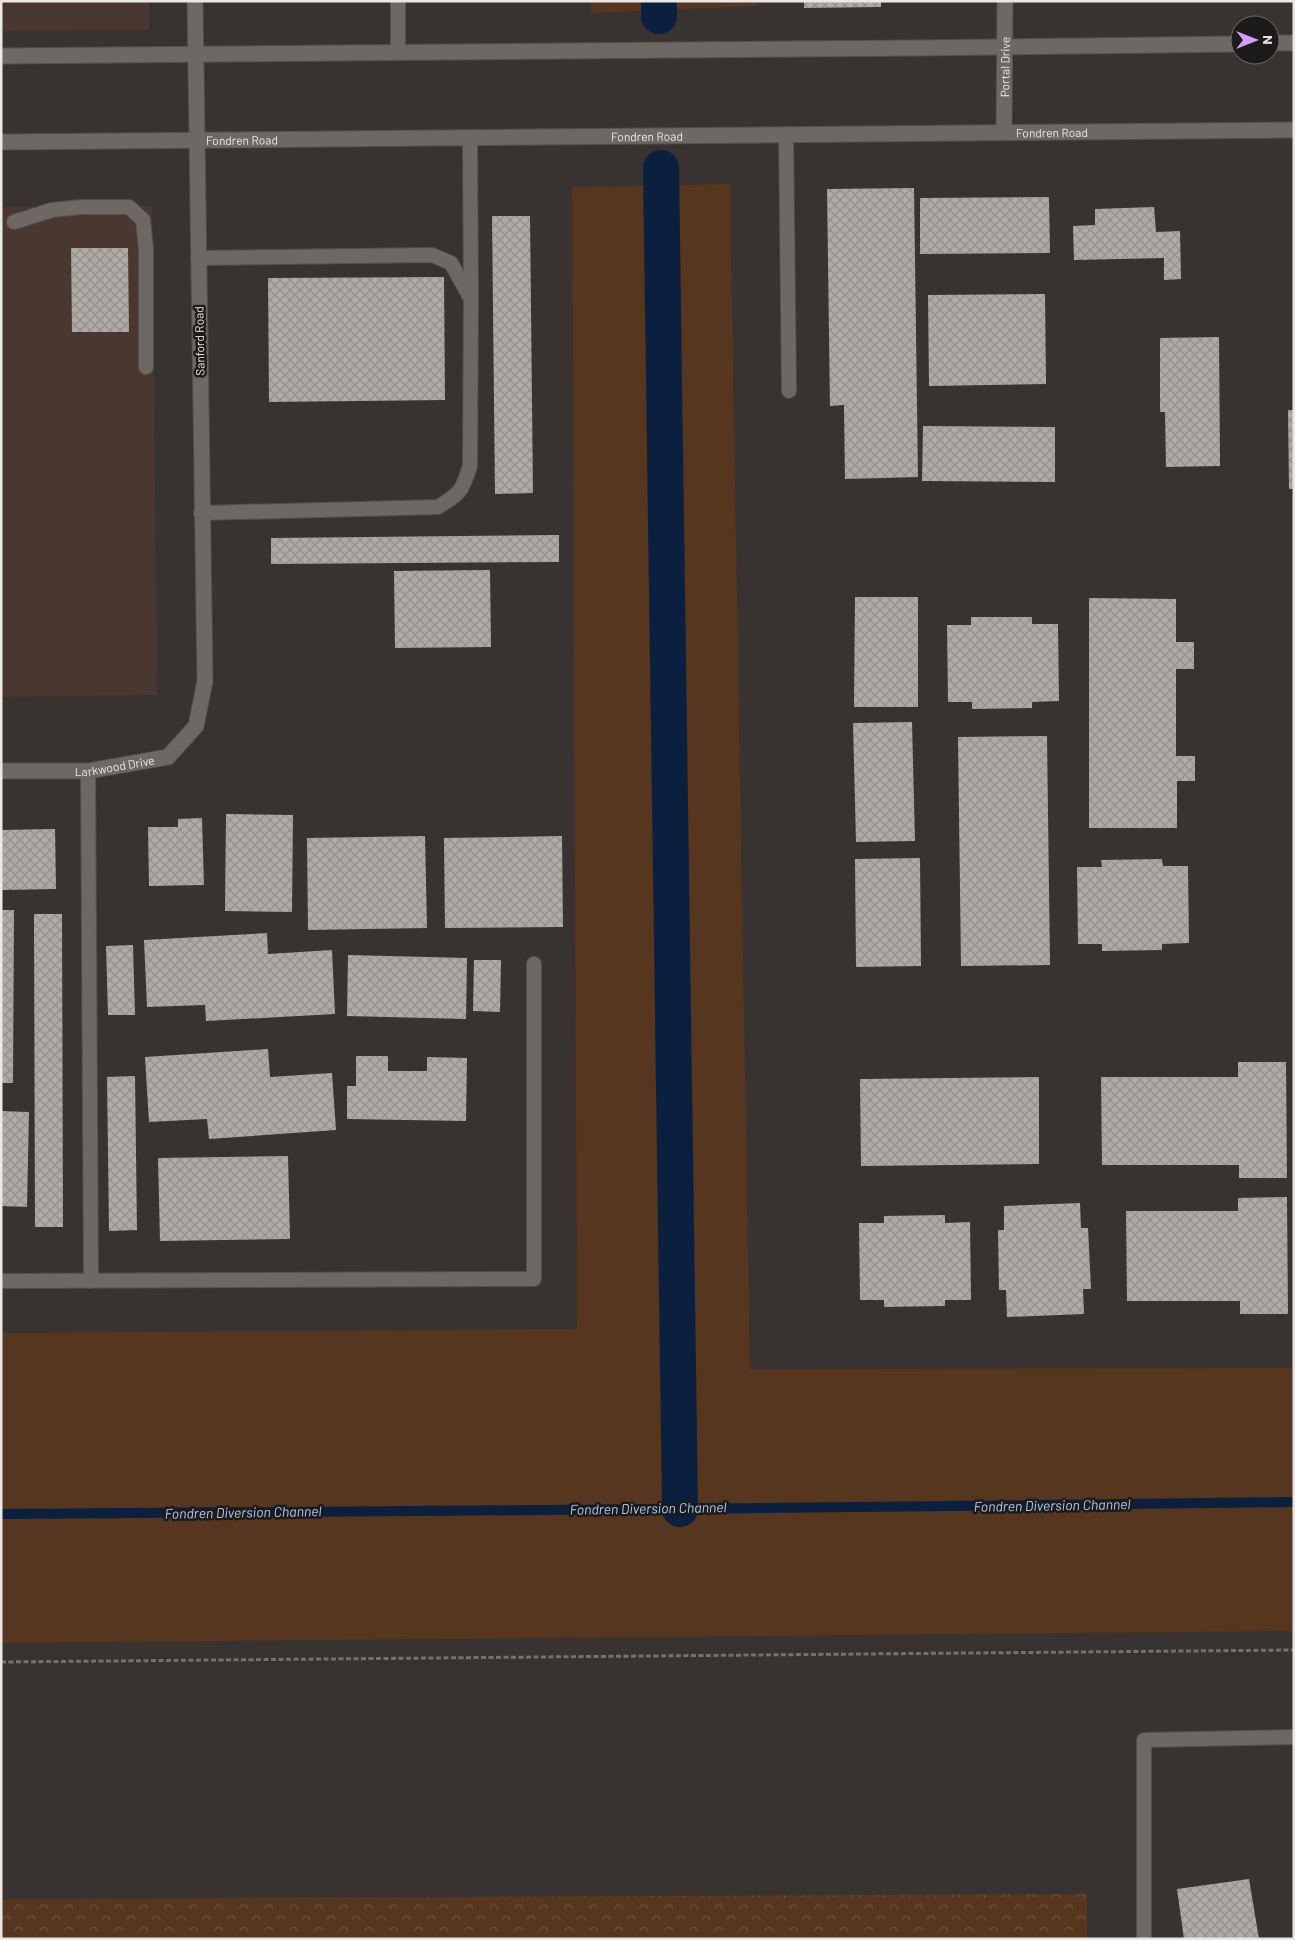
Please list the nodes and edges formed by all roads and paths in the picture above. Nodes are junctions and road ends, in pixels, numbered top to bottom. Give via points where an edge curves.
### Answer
1 (195, 1) edge
2 (398, 1) edge
3 (1005, 1) edge
4 (1280, 43) edge
5 (1294, 43) edge
6 (1230, 44) edge
7 (1005, 46) junction
8 (398, 52) junction
9 (196, 53) junction
10 (1, 56) edge
11 (1294, 130) edge
12 (1004, 132) junction
13 (786, 134) junction
14 (470, 137) junction
15 (197, 140) junction
16 (1, 142) edge
17 (14, 222) dead end
18 (198, 258) junction
19 (472, 299) junction
20 (146, 367) dead end
21 (789, 390) dead end
22 (201, 512) junction
23 (205, 681) joint
24 (1, 771) edge
25 (88, 771) junction
26 (534, 964) dead end
27 (91, 1281) junction
28 (1, 1282) edge
29 (1294, 1650) edge
30 (1, 1662) edge
31 (1294, 1737) edge
32 (1144, 1939) edge

1 - 9 main road, Sanford Road
2 - 8 lane
3 - 7 main road, Portal Drive
4 - 5 main road
6 - 7 main road
7 - 8 main road
7 - 12 main road, Portal Drive
8 - 9 main road
9 - 10 main road
9 - 15 main road, Sanford Road
11 - 12 main road, Fondren Road
12 - 13 main road, Fondren Road
13 - 14 main road, Fondren Road
13 - 21 lane
14 - 15 main road, Fondren Road
14 - 19 lane
15 - 16 main road, Fondren Road
15 - 18 main road, Sanford Road
17 - 20 lane via 52,210 82,207 129,207 142,220 146,249
18 - 19 lane via 432,255 451,262
18 - 22 main road, Sanford Road
19 - 22 lane via 470,466 462,489 449,500 438,507
22 - 23 main road, Sanford Road
23 - 25 main road, Larkwood Drive via 196,726 168,757
24 - 25 main road, Larkwood Drive
25 - 27 lane
26 - 27 lane via 534,1279
27 - 28 lane
29 - 30 path
31 - 32 lane via 1144,1740

